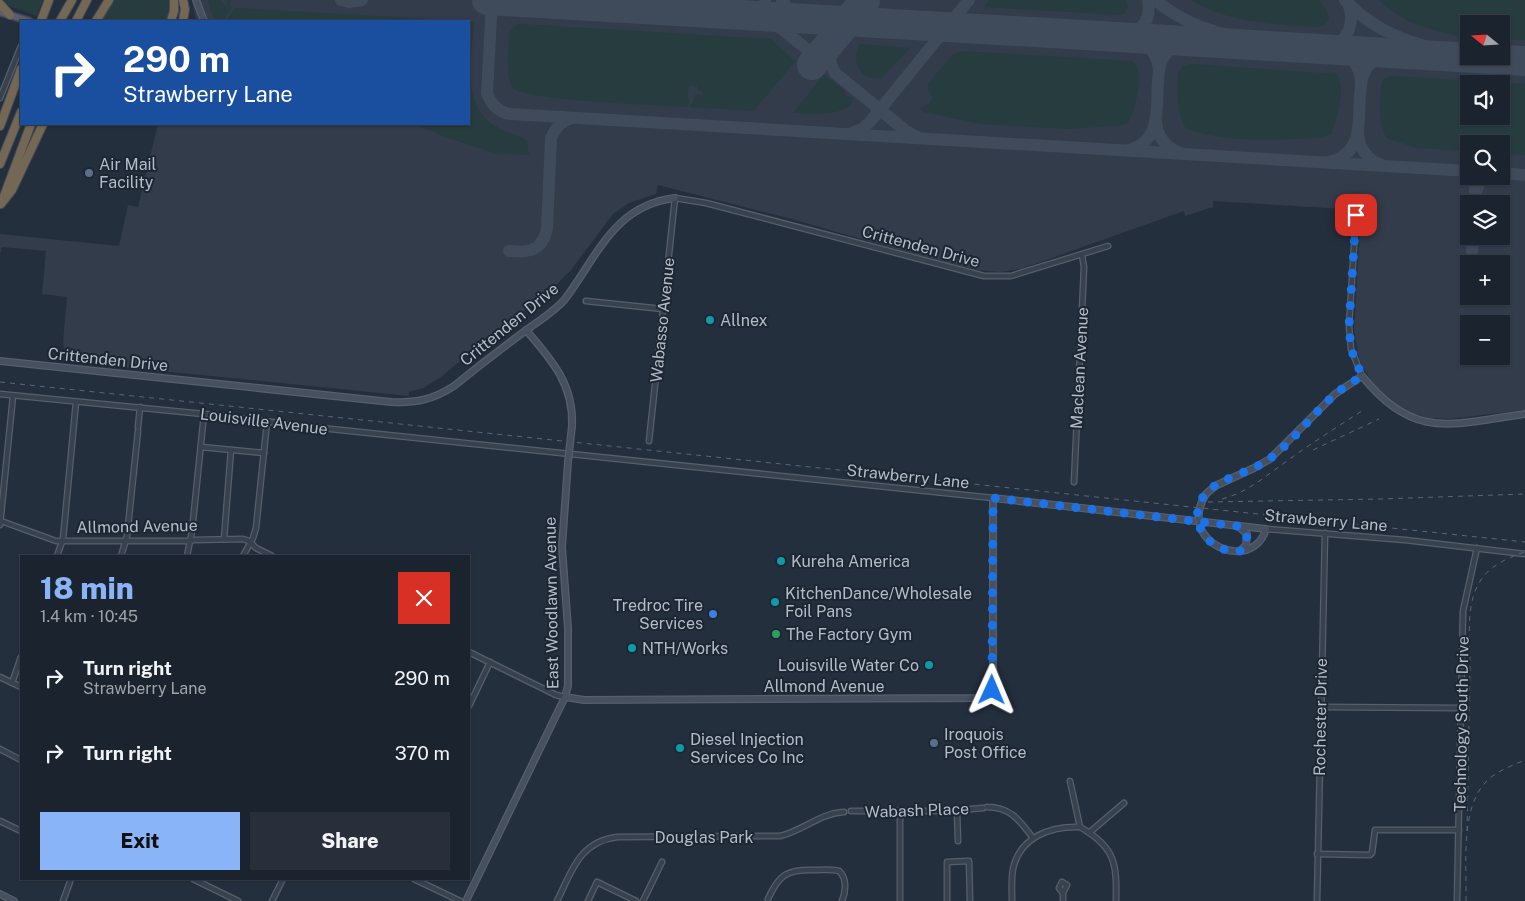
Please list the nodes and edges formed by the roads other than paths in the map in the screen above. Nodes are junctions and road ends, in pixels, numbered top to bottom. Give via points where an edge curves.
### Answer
1 (49, 0) edge
2 (66, 0) edge
3 (72, 0) edge
4 (86, 0) edge
5 (103, 0) edge
6 (109, 0) edge
7 (174, 0) edge
8 (183, 0) edge
9 (196, 0) edge
10 (0, 4) edge
11 (65, 11) junction
12 (0, 12) edge
13 (10, 15) junction
14 (42, 17) edge
15 (26, 20) edge
16 (61, 20) edge
17 (76, 20) edge
18 (93, 20) edge
19 (97, 20) edge
20 (172, 20) edge
21 (182, 20) edge
22 (204, 20) edge
23 (20, 48) edge
24 (20, 72) edge
25 (0, 98) edge
26 (20, 114) edge
27 (32, 125) edge
28 (43, 125) edge
29 (0, 126) edge
30 (0, 164) edge
31 (675, 198) junction
32 (1, 206) edge
33 (1356, 215) dead end
34 (1108, 246) dead end
35 (1082, 255) junction
36 (586, 301) dead end
37 (663, 309) junction
38 (526, 330) junction
39 (0, 361) edge
40 (1362, 376) junction
41 (0, 394) edge
42 (13, 396) junction
43 (76, 402) junction
44 (140, 408) junction
45 (204, 414) junction
46 (1525, 414) edge
47 (267, 422) junction
48 (649, 441) dead end
49 (201, 447) junction
50 (528, 449) joint
51 (231, 450) junction
52 (264, 452) junction
53 (1074, 482) dead end
54 (1, 498) edge
55 (993, 498) junction
56 (0, 523) edge
57 (1237, 526) junction
58 (1266, 528) junction
59 (1325, 533) junction
60 (224, 539) junction
61 (190, 540) junction
62 (62, 541) junction
63 (125, 541) junction
64 (251, 542) junction
65 (1477, 548) junction
66 (1240, 551) junction
67 (1525, 554) edge
68 (57, 555) edge
69 (121, 555) edge
70 (187, 555) edge
71 (244, 555) edge
72 (270, 555) edge
73 (470, 652) edge
74 (20, 660) edge
75 (490, 662) junction
76 (0, 677) edge
77 (12, 683) junction
78 (20, 687) edge
79 (565, 697) junction
80 (470, 704) edge
81 (1320, 707) junction
82 (1461, 708) junction
83 (0, 750) edge
84 (20, 760) edge
85 (1070, 781) dead end
86 (1124, 803) dead end
87 (851, 811) dead end
88 (957, 811) junction
89 (844, 812) dead end
90 (900, 812) junction
91 (0, 821) edge
92 (1080, 827) junction
93 (1459, 830) junction
94 (20, 831) edge
95 (1090, 832) junction
96 (1033, 838) junction
97 (958, 842) dead end
98 (1317, 854) junction
99 (662, 862) dead end
100 (71, 880) edge
101 (195, 880) edge
102 (282, 880) edge
103 (416, 880) edge
104 (1063, 893) dead end
105 (0, 894) edge
106 (768, 899) dead end
107 (14, 901) edge
108 (63, 901) edge
109 (238, 901) edge
110 (272, 901) edge
111 (460, 901) edge
112 (466, 901) edge
113 (557, 901) edge
114 (588, 901) edge
115 (636, 901) edge
116 (644, 901) edge
117 (842, 901) edge
118 (900, 901) edge
119 (947, 901) edge
120 (970, 901) edge
121 (1012, 901) edge
122 (1063, 901) edge
123 (1116, 901) edge
124 (1317, 901) edge
125 (1457, 901) edge

1 - 14 highway
2 - 11 highway
3 - 11 highway
4 - 17 highway
5 - 18 highway
6 - 19 highway
7 - 20 highway
8 - 21 highway
9 - 22 street
10 - 13 highway
11 - 16 highway
12 - 13 main road
13 - 15 main road
23 - 25 street
24 - 29 highway
26 - 30 highway
27 - 32 highway
28 - 32 highway
31 - 35 street, Crittenden Drive via 706,203 984,276 1011,276
31 - 37 street, Wabasso Avenue
31 - 38 street, Crittenden Drive via 652,203 626,217 610,234 565,299
33 - 40 street via 1349,326 1351,349
34 - 35 street, Crittenden Drive
35 - 53 street, Maclean Avenue
36 - 37 street
37 - 48 street, Wabasso Avenue
38 - 39 street, Crittenden Drive via 442,394 409,403
38 - 79 street, East Woodlawn Avenue, bridge via 553,363 572,403 562,547 568,628 568,686
40 - 46 street via 1380,398 1404,414 1436,425
40 - 66 street, bridge via 1335,394 1270,459 1215,486 1206,494 1198,513 1205,537 1214,546
41 - 42 street, Louisville Avenue
42 - 43 street, Louisville Avenue
42 - 54 street
43 - 44 street, Louisville Avenue
43 - 62 street
44 - 45 street, Louisville Avenue
44 - 63 street
45 - 47 street, Louisville Avenue
45 - 49 street
47 - 50 street, Louisville Avenue
47 - 52 street
49 - 51 street
49 - 61 street
50 - 55 street, Strawberry Lane
51 - 52 street
51 - 60 street
52 - 64 street via 256,528
54 - 56 street
55 - 57 street, Strawberry Lane
55 - 79 street, Allmond Avenue via 993,686 992,692 984,698 584,700
56 - 62 street, Allmond Avenue
57 - 58 street, Strawberry Lane
57 - 66 street via 1247,534 1246,545
58 - 59 street, Strawberry Lane
58 - 66 street via 1256,544
59 - 65 street, Strawberry Lane
59 - 81 street, Rochester Drive
60 - 61 street, Allmond Avenue
60 - 64 street, Allmond Avenue
61 - 63 street, Allmond Avenue
61 - 70 street
62 - 63 street, Allmond Avenue
62 - 68 street
63 - 69 street
64 - 71 street
64 - 72 street, Allmond Avenue
65 - 67 street, Strawberry Lane
65 - 82 street, Technology South Drive via 1463,610
73 - 75 street, Allmond Avenue
74 - 77 street
75 - 79 street, Allmond Avenue
75 - 80 street
76 - 77 street
77 - 78 street
79 - 112 street, East Woodlawn Avenue
81 - 82 street
81 - 98 street, Rochester Drive
82 - 93 street, Technology South Drive
83 - 84 street
85 - 92 street
86 - 95 street
87 - 90 street, Wabash Place
88 - 90 street, Wabash Place
88 - 96 street, Wabash Place via 998,808 1012,813
88 - 97 street
89 - 113 street, Douglas Park via 823,816 780,836 610,838 586,850
90 - 118 street
91 - 94 street
92 - 95 street
92 - 96 street via 1049,830
93 - 98 street via 1374,830 1374,850 1370,855
93 - 125 street, Technology South Drive
95 - 123 street via 1108,850 1114,862
96 - 121 street via 1023,846 1014,863
98 - 124 street, Rochester Drive
99 - 116 street
100 - 108 street
101 - 109 street
102 - 110 street
103 - 111 street
104 - 122 street
105 - 107 street
106 - 117 street via 775,884 788,873 831,870 844,876
114 - 115 street via 597,882
119 - 120 street via 946,862 969,861

